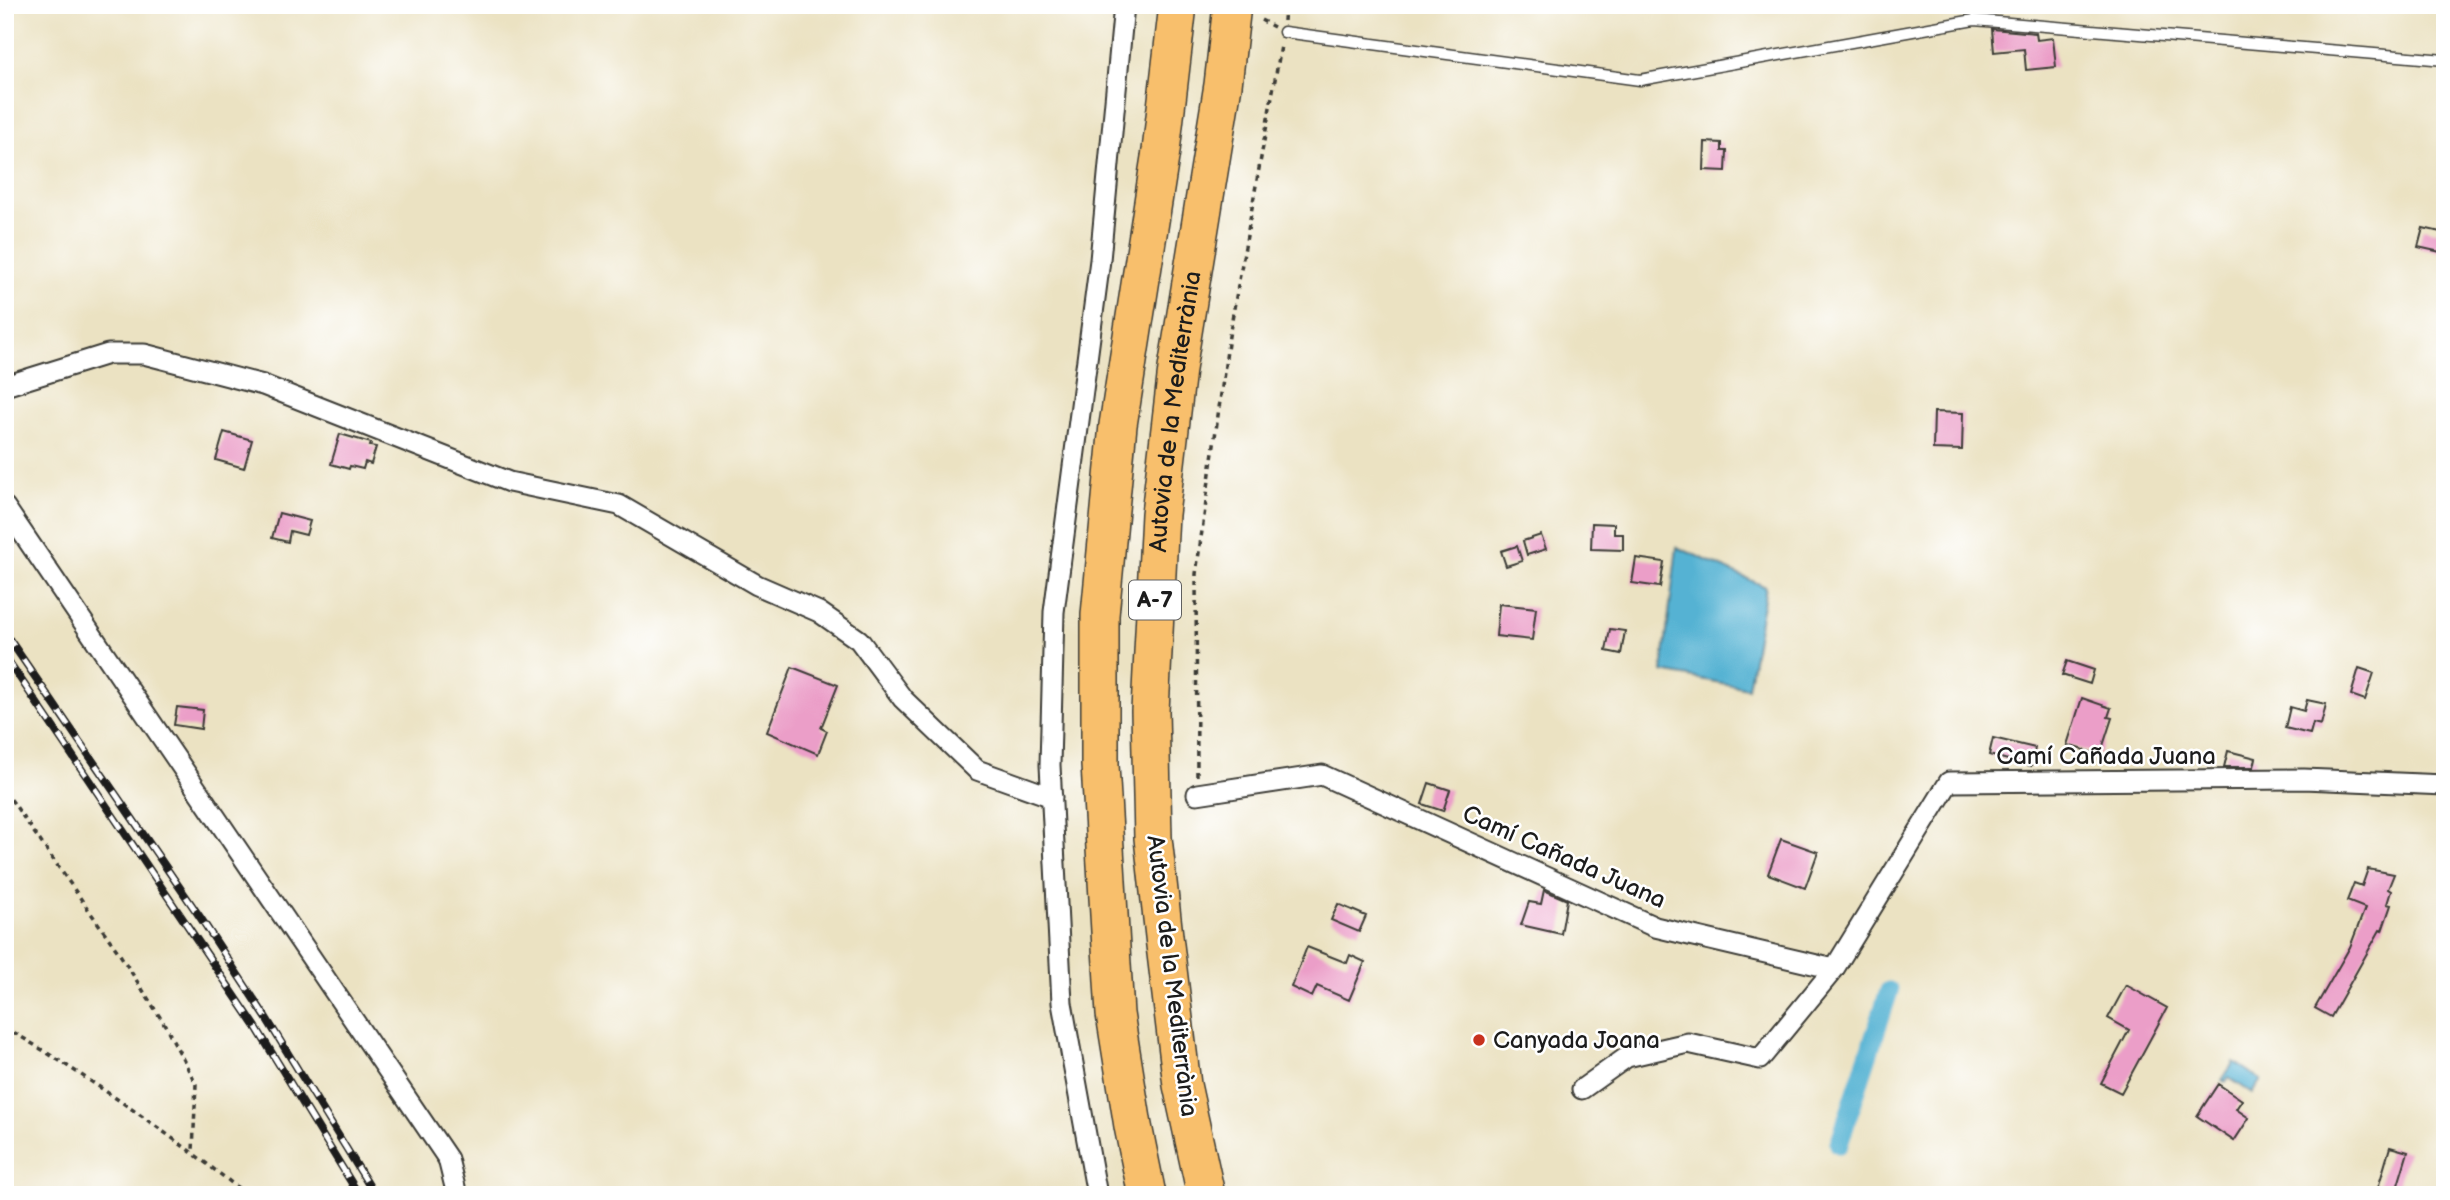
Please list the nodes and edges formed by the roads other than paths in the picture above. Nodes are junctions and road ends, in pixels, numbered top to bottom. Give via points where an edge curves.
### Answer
1 (1124, 5) edge
2 (1178, 5) edge
3 (1232, 5) edge
4 (1283, 32) road end
5 (2445, 60) edge
6 (5, 386) edge
7 (5, 507) edge
8 (2445, 785) edge
9 (1197, 794) road end
10 (1052, 797) junction
11 (1834, 969) junction
12 (1582, 1089) dead end
13 (457, 1195) edge
14 (1097, 1195) edge
15 (1147, 1195) edge
16 (1206, 1195) edge

1 - 10 street via 1100,260 1054,612
2 - 15 highway, Autovia de la Mediterrània / A-7 via 1161,151 1118,425 1100,615 1100,765 1115,1014
3 - 16 highway, Autovia de la Mediterrània / A-7 via 1166,461 1150,711 1153,838 1163,932 1182,1084
4 - 5 lane via 1640,80 1974,20
6 - 10 street via 108,354 144,354 263,385 509,482 620,505 757,585 819,612 859,640 903,699 976,770
7 - 13 street via 448,1159
8 - 11 street, Camí Cañada Juana via 2304,779 1949,782
9 - 11 street, Camí Cañada Juana via 1322,775 1655,927
10 - 14 street via 1062,1003
11 - 12 street via 1760,1059 1688,1043 1627,1057

